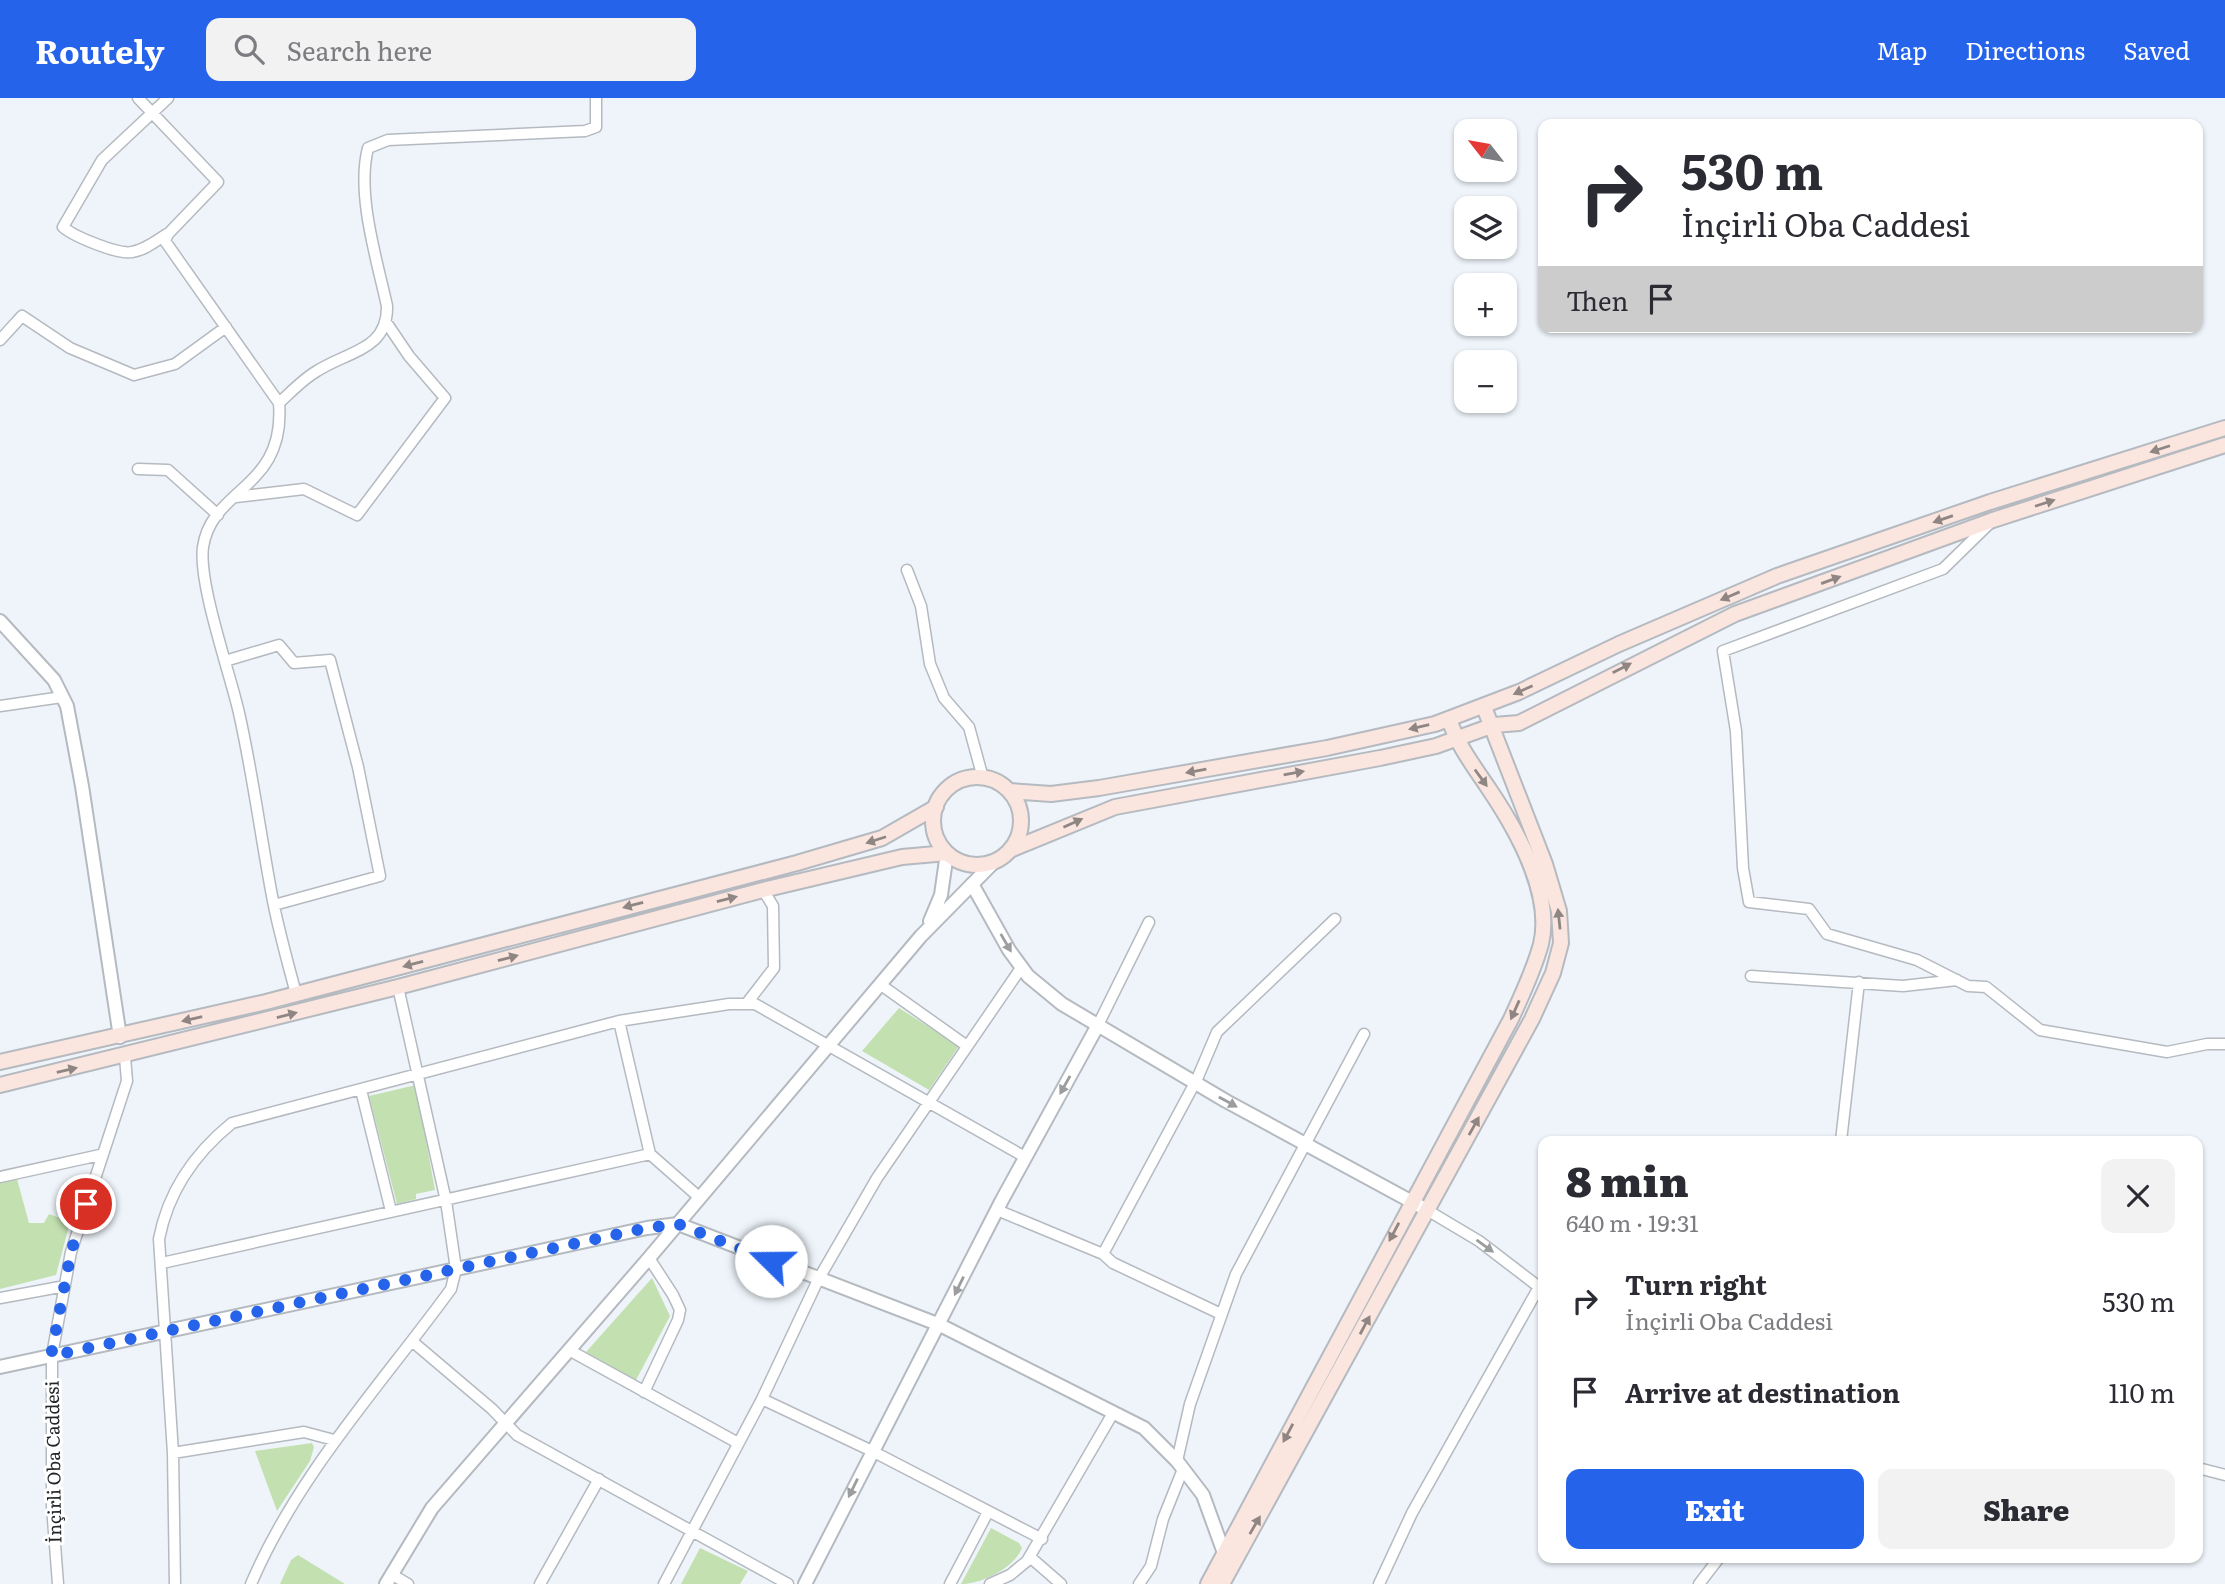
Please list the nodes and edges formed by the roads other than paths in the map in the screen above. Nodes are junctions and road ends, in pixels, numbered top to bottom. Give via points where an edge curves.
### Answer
1 (138, 98) edge
2 (168, 98) edge
3 (596, 98) edge
4 (150, 111) junction
5 (168, 234) junction
6 (388, 325) junction
7 (226, 327) junction
8 (0, 340) edge
9 (279, 403) junction
10 (2225, 428) edge
11 (2225, 445) edge
12 (2210, 450) junction
13 (2225, 451) edge
14 (138, 469) dead end
15 (235, 497) junction
16 (218, 515) junction
17 (1993, 520) junction
18 (907, 570) dead end
19 (0, 621) edge
20 (225, 660) junction
21 (62, 698) junction
22 (0, 706) edge
23 (1485, 707) junction
24 (1449, 719) junction
25 (1494, 725) junction
26 (1456, 739) junction
27 (983, 778) junction
28 (1009, 791) junction
29 (936, 807) junction
30 (1010, 850) junction
31 (947, 853) junction
32 (993, 863) junction
33 (972, 884) junction
34 (763, 890) junction
35 (274, 905) junction
36 (1335, 919) dead end
37 (1149, 922) dead end
38 (921, 936) junction
39 (1021, 968) junction
40 (1751, 976) dead end
41 (1958, 979) junction
42 (1859, 982) junction
43 (881, 985) junction
44 (398, 987) junction
45 (296, 994) junction
46 (747, 1003) junction
47 (619, 1021) junction
48 (1098, 1025) junction
49 (1364, 1034) dead end
50 (120, 1037) junction
51 (2225, 1044) edge
52 (829, 1045) junction
53 (967, 1046) junction
54 (125, 1057) junction
55 (0, 1062) edge
56 (420, 1074) junction
57 (1195, 1083) junction
58 (0, 1085) edge
59 (361, 1090) junction
60 (930, 1101) junction
61 (1842, 1136) edge
62 (1305, 1143) junction
63 (650, 1154) junction
64 (100, 1155) junction
65 (1025, 1157) junction
66 (0, 1177) edge
67 (700, 1198) junction
68 (1411, 1200) junction
69 (446, 1201) junction
70 (997, 1210) junction
71 (1427, 1210) junction
72 (391, 1211) junction
73 (678, 1224) junction
74 (1102, 1254) junction
75 (649, 1258) junction
76 (162, 1263) junction
77 (456, 1269) junction
78 (818, 1280) junction
79 (65, 1286) junction
80 (1538, 1286) edge
81 (1538, 1289) edge
82 (0, 1298) edge
83 (1221, 1314) junction
84 (940, 1325) junction
85 (165, 1331) junction
86 (413, 1342) junction
87 (569, 1350) junction
88 (51, 1356) junction
89 (0, 1367) edge
90 (644, 1392) junction
91 (762, 1399) junction
92 (1113, 1413) junction
93 (504, 1424) junction
94 (334, 1440) junction
95 (738, 1443) junction
96 (872, 1451) junction
97 (173, 1453) junction
98 (1180, 1465) junction
99 (2203, 1469) edge
100 (2225, 1475) edge
101 (599, 1479) junction
102 (988, 1512) junction
103 (691, 1531) junction
104 (1042, 1539) junction
105 (1224, 1553) junction
106 (1030, 1558) junction
107 (1714, 1563) edge
108 (388, 1579) edge
109 (1218, 1581) edge
110 (58, 1584) edge
111 (175, 1584) edge
112 (251, 1584) edge
113 (408, 1584) edge
114 (540, 1584) edge
115 (664, 1584) edge
116 (788, 1584) edge
117 (805, 1584) edge
118 (950, 1584) edge
119 (990, 1584) edge
120 (1061, 1584) edge
121 (1139, 1584) edge
122 (1380, 1584) edge
123 (1699, 1584) edge

1 - 4 street
2 - 4 street
3 - 6 street via 596,127 584,131 387,141 368,148 366,190
4 - 5 street via 218,182
4 - 5 street via 102,160 63,226 126,253
5 - 7 street via 169,250
6 - 9 street via 377,340 316,371
6 - 15 street via 445,398 357,515 304,489
7 - 8 street via 175,364 134,375 70,348 22,316
7 - 9 street
9 - 15 street via 281,425 273,453
10 -> 23 main road via 1777,576
11 - 12 main road
12 - 13 street
17 -> 12 main road
14 - 16 street via 168,470
15 - 16 street
16 - 20 street via 203,548
25 -> 17 main road via 1519,723 1735,614
17 - 41 street via 1943,569 1723,652 1736,732 1749,902 1809,909 1827,934 1917,960
18 - 27 street via 921,606 930,664 944,698 969,727
19 - 21 street via 40,663
20 - 35 street
20 - 35 street via 279,645 294,663 330,660 380,876
21 - 22 street
21 - 50 street via 82,786
23 - 24 main road
23 - 25 main road
24 - 26 main road
24 -> 28 main road via 1327,748 1099,788 1051,794
25 - 26 main road
71 -> 25 main road via 1532,1019 1561,943 1559,911 1545,864
30 -> 26 main road via 1115,807 1380,758
26 -> 68 main road via 1509,821 1530,864 1543,912 1541,942 1511,1019
27 - 28 main road
27 - 29 main road via 954,784
28 - 30 main road via 1021,817 1020,832
29 - 31 main road via 936,836
29 -> 45 main road via 882,838
30 - 32 main road
31 - 32 main road via 965,864
31 - 34 main road via 902,858
31 - 38 street via 936,911
32 - 33 street
33 - 38 street
33 -> 39 street
44 -> 34 main road
34 - 46 street via 773,906 774,968
35 - 45 street
36 - 57 street via 1226,1020
37 - 48 street
38 - 43 street
39 - 48 street via 1062,1004
39 - 53 street
40 - 42 street
41 - 42 street via 1903,986
41 - 51 street via 1968,986 1986,987 2040,1030 2167,1052
42 - 61 street
43 - 52 street
43 - 53 street
54 -> 44 main road
44 - 56 street
45 -> 50 main road
46 - 47 street
46 - 52 street
47 - 56 street
47 - 63 street
48 - 57 street
48 -> 65 street
49 - 62 street
50 - 55 main road
52 - 60 street
52 - 67 street
53 - 60 street
58 -> 54 main road
54 - 64 street, İnçirli Oba Caddesi via 127,1081
56 - 59 street
56 - 69 street
57 -> 62 street
57 - 74 street
59 - 72 street
59 - 76 street via 232,1123 214,1137 177,1186 164,1212 159,1239
60 - 65 street
60 - 78 street via 877,1178
62 - 68 street
62 - 83 street
63 - 67 street
63 - 69 street
64 - 66 street
64 - 79 street, İnçirli Oba Caddesi
65 - 70 street
67 - 73 street
68 - 71 street
68 -> 105 main road
69 - 72 street
69 - 77 street
70 - 74 street
70 -> 84 street
71 -> 80 street via 1479,1241
109 -> 71 main road
72 - 76 street
73 - 75 street
73 - 77 street
73 - 78 street
74 - 83 street
75 - 87 street
75 - 90 street via 680,1310
76 - 85 street
77 - 85 street
77 - 86 street via 451,1289
78 - 84 street
78 - 91 street
79 - 82 street
79 - 88 street, İnçirli Oba Caddesi
81 -> 122 street via 1412,1513
83 - 98 street via 1190,1404
84 - 92 street
84 - 96 street
85 - 88 street
85 - 97 street
86 - 93 street
86 - 94 street
87 - 90 street
87 - 93 street
88 - 89 street
88 - 110 street, İnçirli Oba Caddesi via 52,1506
90 - 95 street
91 - 95 street
91 - 96 street
92 - 98 street via 1144,1428
92 - 104 street
93 - 101 street
93 - 108 street via 432,1508
94 - 97 street via 304,1432
94 - 112 street via 270,1539
95 - 103 street
96 - 102 street
96 -> 117 street
97 - 111 street
98 - 105 street via 1203,1495
98 - 121 street via 1151,1566
99 - 100 street
101 - 103 street
101 - 114 street
102 - 104 street
102 - 118 street
103 - 115 street
103 - 116 street
104 - 106 street
105 - 109 main road
106 - 119 street
106 - 120 street
107 - 123 street
108 - 113 street

